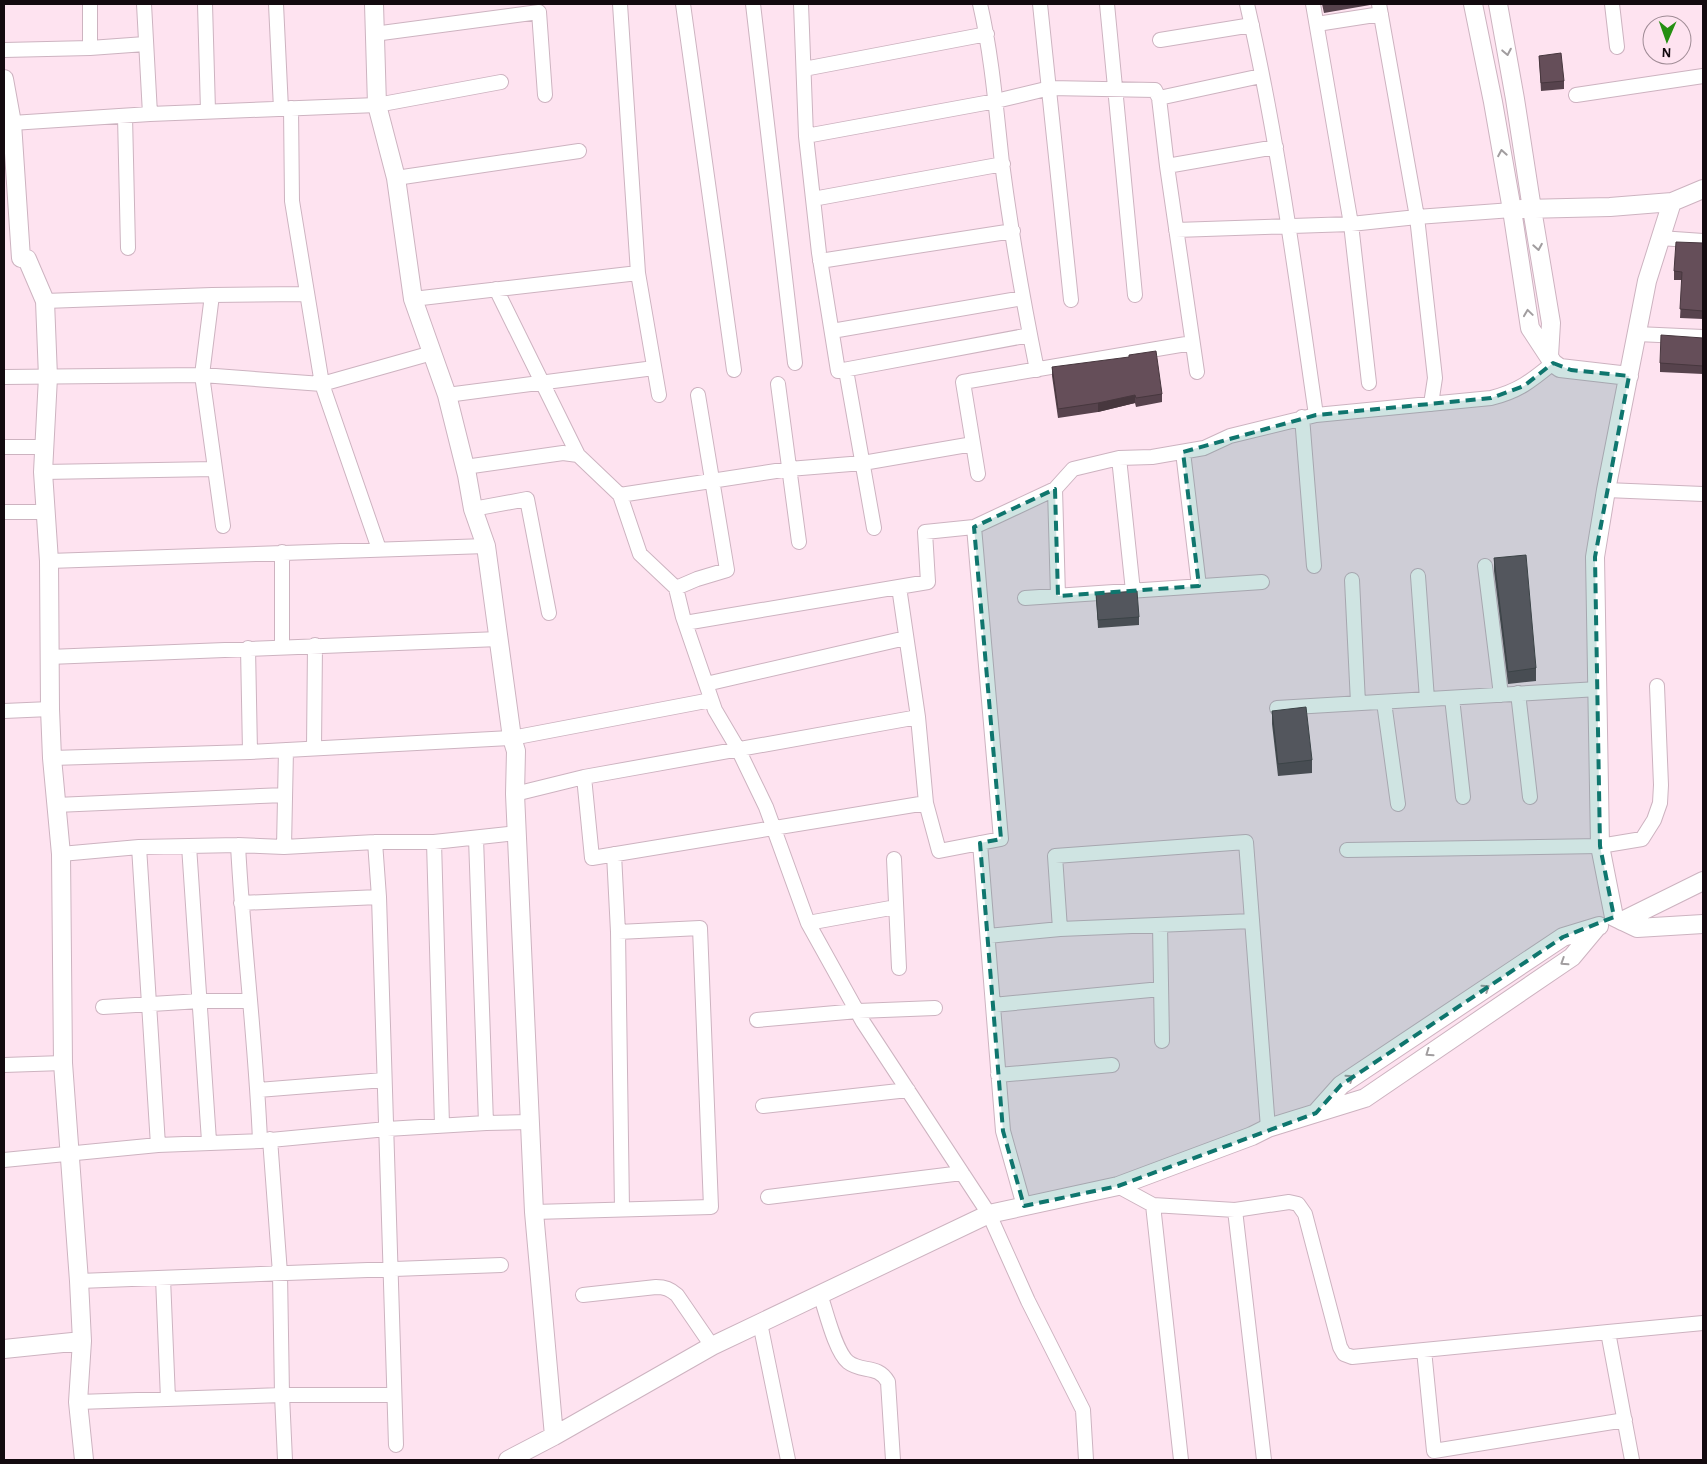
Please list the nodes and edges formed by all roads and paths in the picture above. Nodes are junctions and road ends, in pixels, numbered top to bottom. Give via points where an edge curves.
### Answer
1 (90, 4) edge
2 (144, 4) edge
3 (205, 4) edge
4 (276, 4) edge
5 (374, 4) edge
6 (620, 4) edge
7 (684, 4) edge
8 (753, 4) edge
9 (801, 4) edge
10 (980, 4) edge
11 (1040, 4) edge
12 (1107, 4) edge
13 (1247, 4) edge
14 (1314, 4) edge
15 (1473, 4) edge
16 (1498, 4) edge
17 (1612, 4) edge
18 (1380, 9) edge
19 (1317, 24) junction
20 (1252, 25) junction
21 (374, 34) junction
22 (987, 34) junction
23 (1160, 40) dead end
24 (145, 44) junction
25 (1617, 47) dead end
26 (90, 48) junction
27 (4, 50) edge
28 (804, 68) junction
29 (1262, 76) junction
30 (1703, 76) edge
31 (4, 79) edge
32 (501, 82) dead end
33 (1050, 88) junction
34 (1116, 89) junction
35 (545, 95) dead end
36 (1576, 95) dead end
37 (1158, 98) junction
38 (996, 100) junction
39 (377, 105) junction
40 (286, 109) junction
41 (208, 111) junction
42 (150, 114) junction
43 (125, 116) junction
44 (10, 134) edge
45 (806, 136) junction
46 (1276, 147) junction
47 (579, 150) dead end
48 (1002, 164) junction
49 (1167, 166) junction
50 (396, 178) junction
51 (1703, 190) edge
52 (813, 199) junction
53 (1672, 202) junction
54 (1532, 209) junction
55 (1512, 210) junction
56 (1417, 217) junction
57 (1351, 224) junction
58 (1290, 226) junction
59 (1176, 230) junction
60 (1013, 231) junction
61 (1660, 238) junction
62 (1703, 241) edge
63 (128, 248) dead end
64 (4, 253) edge
65 (21, 258) junction
66 (820, 261) junction
67 (638, 273) junction
68 (496, 289) junction
69 (306, 294) junction
70 (212, 295) junction
71 (1135, 295) dead end
72 (1023, 298) junction
73 (413, 299) junction
74 (1071, 300) dead end
75 (45, 301) junction
76 (832, 331) junction
77 (1637, 334) junction
78 (1030, 335) junction
79 (1703, 337) edge
80 (1192, 342) junction
81 (432, 352) junction
82 (1551, 360) junction
83 (795, 364) dead end
84 (654, 368) junction
85 (734, 370) dead end
86 (846, 370) junction
87 (1037, 370) junction
88 (1197, 372) dead end
89 (202, 375) junction
90 (1629, 376) junction
91 (4, 377) edge
92 (48, 377) junction
93 (542, 382) junction
94 (322, 384) junction
95 (778, 384) dead end
96 (1369, 384) dead end
97 (447, 395) junction
98 (659, 395) dead end
99 (698, 396) dead end
100 (1431, 404) junction
101 (1309, 416) junction
102 (973, 444) junction
103 (4, 447) edge
104 (45, 447) junction
105 (1183, 452) junction
106 (578, 455) junction
107 (1119, 458) junction
108 (863, 463) junction
109 (464, 467) junction
110 (215, 469) junction
111 (789, 469) junction
112 (44, 472) junction
113 (978, 474) dead end
114 (713, 480) junction
115 (1055, 489) junction
116 (1606, 490) junction
117 (1703, 494) edge
118 (620, 495) junction
119 (473, 509) junction
120 (4, 512) edge
121 (45, 512) junction
122 (223, 526) dead end
123 (974, 527) junction
124 (874, 528) dead end
125 (799, 542) dead end
126 (486, 546) junction
127 (379, 549) junction
128 (282, 552) junction
129 (49, 561) junction
130 (1314, 566) dead end
131 (1485, 566) dead end
132 (1418, 576) dead end
133 (1352, 580) dead end
134 (1262, 582) dead end
135 (1199, 586) junction
136 (899, 587) junction
137 (676, 588) junction
138 (1133, 591) junction
139 (1058, 596) junction
140 (1024, 598) dead end
141 (549, 613) dead end
142 (685, 623) junction
143 (906, 638) junction
144 (499, 639) junction
145 (315, 646) junction
146 (282, 647) junction
147 (248, 648) junction
148 (50, 657) junction
149 (706, 684) junction
150 (1657, 686) dead end
151 (1598, 689) junction
152 (1518, 694) junction
153 (1501, 695) junction
154 (1452, 698) junction
155 (1427, 699) junction
156 (711, 700) junction
157 (1384, 702) junction
158 (1358, 703) junction
159 (1277, 708) edge
160 (50, 710) junction
161 (4, 711) edge
162 (918, 716) junction
163 (512, 738) junction
164 (314, 748) junction
165 (738, 749) junction
166 (286, 750) junction
167 (250, 752) junction
168 (52, 758) junction
169 (584, 778) junction
170 (515, 794) junction
171 (285, 795) junction
172 (1463, 797) dead end
173 (1530, 797) dead end
174 (926, 802) junction
175 (1398, 804) dead end
176 (56, 805) junction
177 (774, 828) junction
178 (517, 833) junction
179 (476, 838) junction
180 (375, 842) junction
181 (434, 842) junction
182 (980, 843) junction
183 (238, 845) junction
184 (188, 846) junction
185 (1600, 846) junction
186 (139, 847) junction
187 (284, 847) junction
188 (1347, 850) dead end
189 (61, 854) junction
190 (614, 854) junction
191 (894, 859) dead end
192 (1703, 881) edge
193 (379, 897) junction
194 (241, 903) junction
195 (896, 907) junction
196 (1618, 919) junction
197 (1252, 921) junction
198 (808, 922) junction
199 (1703, 924) edge
200 (1160, 925) junction
201 (1597, 927) junction
202 (1060, 929) junction
203 (618, 932) junction
204 (988, 936) junction
205 (899, 968) dead end
206 (1161, 989) junction
207 (200, 1001) junction
208 (250, 1001) junction
209 (148, 1004) junction
210 (993, 1005) junction
211 (103, 1006) dead end
212 (935, 1008) dead end
213 (858, 1012) junction
214 (757, 1020) dead end
215 (1162, 1040) dead end
216 (63, 1063) junction
217 (4, 1065) edge
218 (1112, 1065) dead end
219 (998, 1075) junction
220 (384, 1080) junction
221 (258, 1090) junction
222 (908, 1090) junction
223 (763, 1106) dead end
224 (1316, 1113) junction
225 (530, 1122) junction
226 (486, 1123) junction
227 (442, 1126) junction
228 (1268, 1128) junction
229 (387, 1129) junction
230 (265, 1140) junction
231 (209, 1142) junction
232 (158, 1145) junction
233 (69, 1152) junction
234 (4, 1160) edge
235 (962, 1172) junction
236 (1118, 1186) junction
237 (768, 1197) dead end
238 (1153, 1205) junction
239 (1024, 1206) junction
240 (622, 1210) junction
241 (1235, 1210) junction
242 (534, 1212) junction
243 (989, 1214) junction
244 (501, 1265) dead end
245 (391, 1269) junction
246 (280, 1273) junction
247 (163, 1278) junction
248 (80, 1281) junction
249 (820, 1294) junction
250 (583, 1295) dead end
251 (1703, 1323) edge
252 (760, 1324) junction
253 (1608, 1332) junction
254 (82, 1341) junction
255 (712, 1346) junction
256 (4, 1349) edge
257 (1424, 1350) junction
258 (282, 1395) junction
259 (394, 1395) junction
260 (168, 1399) junction
261 (78, 1402) junction
262 (1625, 1420) junction
263 (554, 1436) junction
264 (396, 1445) dead end
265 (1435, 1455) edge
266 (84, 1460) edge
267 (285, 1460) edge
268 (508, 1460) edge
269 (788, 1460) edge
270 (892, 1460) edge
271 (1086, 1460) edge
272 (1181, 1460) edge
273 (1264, 1460) edge
274 (1632, 1460) edge

1 - 26 street
2 - 24 street
3 - 41 street
4 - 40 street
5 - 21 street
6 - 67 street
7 - 85 street
8 - 83 street
9 - 28 street
10 - 22 street
11 - 33 street
12 - 34 street
13 - 20 street
14 - 19 street
55 -> 15 street
16 -> 54 street
17 - 25 street
18 - 19 street
18 - 56 street
19 - 57 street
20 - 23 street
20 - 29 street
21 - 35 street via 539,12
21 - 39 street
22 - 28 street
22 - 38 street
24 - 26 street
24 - 42 street
26 - 27 street
28 - 45 street
29 - 37 street
29 - 46 street
30 - 36 street
31 - 44 street
32 - 39 street
33 - 34 street
33 - 38 street
33 - 74 street
34 - 37 street via 1155,90
34 - 71 street
37 - 49 street
38 - 45 street
38 - 48 street
39 - 40 street
39 - 50 street
40 - 41 street
40 - 69 street via 292,201
41 - 42 street
42 - 43 street
43 - 44 street
43 - 63 street
44 - 65 street
45 - 52 street
46 - 49 street
46 - 58 street
47 - 50 street
48 - 52 street
48 - 60 street
49 - 59 street
50 - 73 street
51 - 53 street
52 - 66 street
53 - 54 street
53 - 61 street
54 - 55 street
54 -> 82 street via 1551,323
55 - 56 street
82 -> 55 street via 1530,328
56 - 57 street
56 - 100 street via 1435,378
57 - 58 street
57 - 96 street
58 - 59 street
58 - 101 street
59 - 80 street
60 - 66 street
60 - 72 street
61 - 62 street
61 - 77 street via 1647,281
64 - 65 street
65 - 75 street via 27,259
66 - 76 street
67 - 68 street
67 - 84 street
68 - 73 street
68 - 93 street
69 - 70 street
69 - 94 street
70 - 75 street
70 - 89 street
72 - 76 street
72 - 78 street
73 - 81 street
75 - 92 street
76 - 86 street via 838,372
77 - 79 street
77 - 90 street
78 - 86 street
78 - 87 street
80 - 87 street
80 - 88 street
81 - 94 street
81 - 97 street
82 - 90 street via 1560,368
82 - 100 street via 1524,386 1503,395
84 - 93 street
84 - 98 street
86 - 108 street
87 - 102 street via 962,382
89 - 92 street
89 - 94 street
89 - 110 street
90 - 116 street
91 - 92 street
92 - 104 street
93 - 97 street
93 - 106 street
94 - 127 street
95 - 111 street
97 - 109 street
99 - 114 street
100 - 101 street
101 - 105 street
101 - 130 street
102 - 108 street
102 - 113 street
103 - 104 street
104 - 112 street
105 - 107 street
105 - 135 street
106 - 109 street via 563,453
106 - 118 street
107 - 115 street via 1073,469
107 - 138 street
108 - 111 street
108 - 124 street
109 - 119 street
110 - 112 street
110 - 122 street
111 - 114 street
111 - 125 street
112 - 121 street
114 - 118 street
114 - 137 street via 727,570
115 - 123 street
115 - 139 street
116 - 117 street
116 - 151 street via 1595,557
118 - 137 street via 640,554
119 - 126 street
119 - 141 street via 526,499
120 - 121 street
121 - 129 street
123 - 136 street via 925,532 928,582
123 - 182 street via 1001,839
126 - 127 street
126 - 144 street
127 - 128 street
128 - 129 street
128 - 146 street
129 - 148 street
131 - 153 street
132 - 155 street
133 - 158 street
134 - 135 street
135 - 138 street
136 - 142 street
136 - 143 street
137 - 142 street
138 - 139 street
139 - 140 street
142 - 149 street
143 - 149 street
143 - 162 street
144 - 145 street
144 - 163 street
145 - 146 street
145 - 164 street
146 - 147 street
147 - 148 street
147 - 167 street
148 - 160 street
149 - 156 street
150 - 185 street via 1661,785 1660,803 1654,820 1642,839
151 - 152 street
151 - 185 street
152 - 153 street
152 - 173 street
153 - 154 street
154 - 155 street
154 - 172 street
155 - 157 street
156 - 163 street
156 - 165 street
157 - 158 street
157 - 175 street
158 - 159 street
160 - 161 street
160 - 168 street
162 - 165 street
162 - 174 street
163 - 164 street
163 - 170 street via 516,751
164 - 166 street
165 - 169 street
165 - 177 street
166 - 167 street
166 - 171 street
167 - 168 street
168 - 176 street
169 - 170 street
169 - 190 street via 592,858
170 - 178 street
171 - 176 street
171 - 187 street
174 - 177 street
174 - 182 street via 939,851
176 - 189 street
177 - 190 street
177 - 198 street
178 - 179 street
178 - 225 street
179 - 181 street
179 - 226 street
180 - 181 street
180 - 187 street
180 - 193 street
181 - 227 street
182 - 204 street
183 - 184 street
183 - 187 street
183 - 194 street
184 - 186 street
184 - 207 street
185 - 188 street
185 - 196 street
186 - 189 street
186 - 209 street
189 - 216 street
190 - 203 street
191 - 195 street
192 - 196 street
193 - 194 street
193 - 220 street
194 - 208 street
195 - 198 street
195 - 205 street
196 - 199 street via 1637,928
196 - 201 street
197 - 200 street
197 - 202 street via 1246,842 1055,856
197 - 228 street
198 - 213 street
200 - 202 street
200 - 206 street
224 -> 201 street via 1341,1085 1431,1024 1563,937
201 -> 224 street via 1572,957 1364,1098
202 - 204 street
203 - 240 street
203 - 240 street via 700,928 711,1207
204 - 210 street
206 - 210 street
206 - 215 street
207 - 208 street
207 - 209 street
207 - 231 street
208 - 221 street
209 - 211 street
209 - 232 street
210 - 219 street
212 - 213 street
213 - 214 street
213 - 222 street
216 - 217 street
216 - 233 street
218 - 219 street
219 - 239 street via 1003,1131
220 - 221 street
220 - 229 street
221 - 230 street
222 - 223 street
222 - 235 street
224 - 228 street
225 - 226 street
225 - 242 street
226 - 227 street
227 - 229 street
228 - 236 street
229 - 230 street
229 - 245 street
230 - 231 street
230 - 246 street
231 - 232 street
232 - 233 street
233 - 234 street
233 - 248 street
235 - 237 street
235 - 243 street
236 - 238 street
236 - 239 street
238 - 241 street
238 - 272 street
239 - 243 street
240 - 242 street
241 - 257 street via 1290,1202 1298,1204 1304,1214 1344,1354 1352,1357
241 - 273 street
242 - 263 street
243 - 249 street
243 - 271 street via 1083,1410
244 - 245 street
245 - 246 street
245 - 259 street
246 - 247 street
246 - 258 street
247 - 248 street
247 - 260 street
248 - 254 street
249 - 252 street
249 - 270 street via 839,1350 846,1360 877,1370 888,1382
250 - 255 street via 664,1287 677,1295
251 - 253 street
252 - 255 street
252 - 269 street
253 - 257 street
253 - 262 street
254 - 256 street
254 - 261 street
255 - 263 street
257 - 265 street
258 - 259 street
258 - 260 street
258 - 267 street
259 - 264 street
260 - 261 street
261 - 266 street
262 - 265 street
262 - 274 street
263 - 268 street

